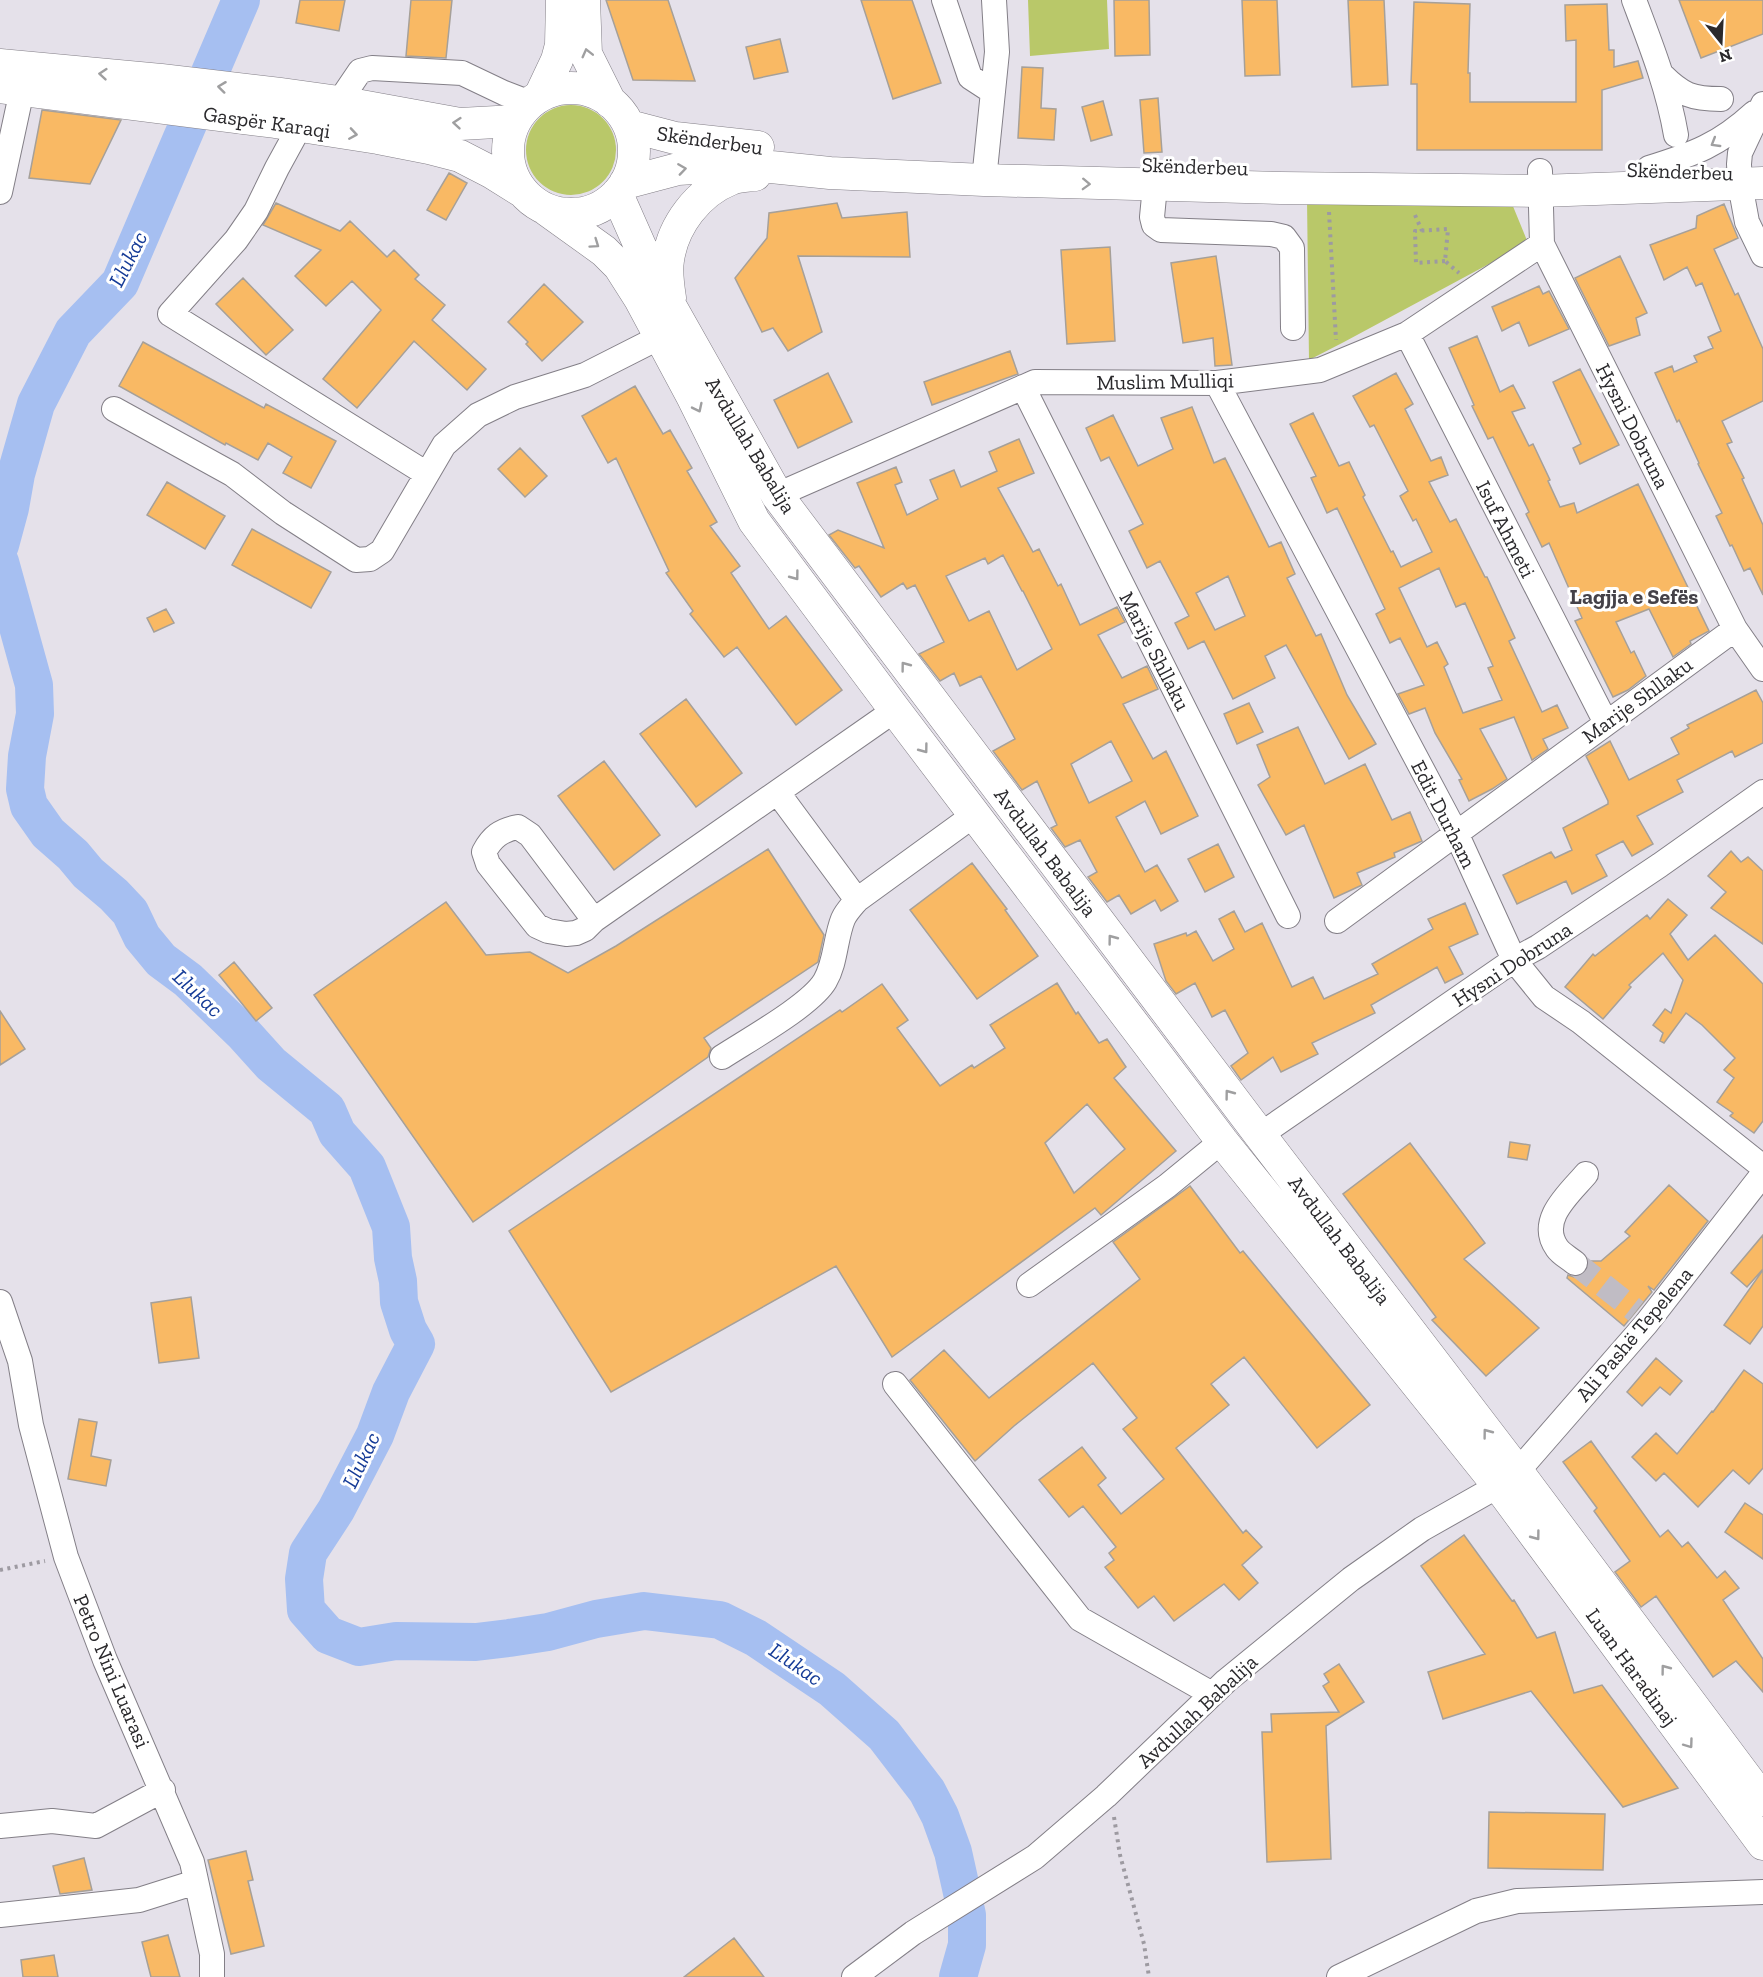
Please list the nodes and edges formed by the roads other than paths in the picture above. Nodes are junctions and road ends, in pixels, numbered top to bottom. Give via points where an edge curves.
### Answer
1 (562, 0) edge
2 (584, 0) edge
3 (944, 0) edge
4 (993, 0) edge
5 (1634, 0) edge
6 (0, 65) edge
7 (1662, 75) junction
8 (11, 88) edge
9 (993, 92) junction
10 (159, 93) junction
11 (1721, 99) dead end
12 (339, 102) junction
13 (529, 106) junction
14 (1762, 106) edge
15 (285, 114) junction
16 (619, 114) junction
17 (1676, 135) dead end
18 (1649, 168) junction
19 (985, 171) junction
20 (830, 173) junction
21 (1751, 179) edge
22 (1540, 181) junction
23 (1155, 186) junction
24 (621, 188) junction
25 (0, 192) edge
26 (535, 201) junction
27 (1542, 243) junction
28 (1763, 255) edge
29 (671, 307) junction
30 (1293, 328) dead end
31 (1407, 334) junction
32 (660, 337) junction
33 (1217, 383) junction
34 (1023, 387) junction
35 (114, 409) dead end
36 (427, 474) junction
37 (777, 495) junction
38 (1735, 629) junction
39 (1763, 669) edge
40 (895, 710) junction
41 (1606, 723) junction
42 (1763, 792) edge
43 (778, 793) junction
44 (975, 815) junction
45 (1457, 835) junction
46 (857, 900) junction
47 (1288, 916) dead end
48 (594, 920) junction
49 (1337, 921) dead end
50 (1514, 960) junction
51 (722, 1058) dead end
52 (1260, 1135) junction
53 (1222, 1141) junction
54 (1763, 1167) edge
55 (1586, 1174) dead end
56 (1763, 1174) edge
57 (1575, 1263) tunnel mouth
58 (1029, 1285) dead end
59 (0, 1302) edge
60 (10, 1364) edge
61 (895, 1384) dead end
62 (1510, 1481) junction
63 (1212, 1694) junction
64 (163, 1790) junction
65 (1763, 1800) edge
66 (0, 1826) edge
67 (1763, 1844) edge
68 (196, 1882) junction
69 (1763, 1892) edge
70 (0, 1915) edge
71 (212, 1977) edge
72 (854, 1977) edge
73 (1339, 1977) edge

1 - 13 main road via 557,60
16 -> 2 main road via 586,54
3 - 9 street via 970,77
4 - 9 street via 998,52
5 - 7 street
10 -> 6 main road, Gaspër Karaqi
7 - 11 street via 1686,94
7 - 17 street
8 - 10 main road, Gaspër Karaqi
8 - 25 street via 10,153
9 - 19 street
10 - 15 main road, Gaspër Karaqi
13 -> 12 main road, Gaspër Karaqi via 460,124
12 - 13 street via 360,71 372,68 462,74
12 - 15 main road, Gaspër Karaqi
13 - 16 main road via 551,91 576,88 600,95
13 - 26 main road via 509,135 507,150 514,180
14 -> 18 street via 1738,128 1702,150
14 - 21 street via 1740,153
15 -> 26 main road, Gaspër Karaqi via 460,156
15 - 36 street via 277,168 256,211 236,240 170,314
16 - 19 main road, Skënderbeu via 675,138 907,157
16 - 24 main road via 633,140 634,154
18 - 21 main road, Skënderbeu
18 - 22 main road, Skënderbeu
19 - 20 main road, Skënderbeu
19 - 22 main road, Skënderbeu via 1305,170
19 -> 23 main road, Skënderbeu
24 -> 20 main road, Skënderbeu via 678,169 703,166
20 - 29 main road via 734,177 715,187 677,227 668,260
21 - 22 main road, Skënderbeu
21 - 28 street via 1747,222
22 - 23 main road, Skënderbeu
22 - 27 street, Hysni Dobruna
23 - 30 street via 1152,217 1161,230 1284,237 1292,248
24 - 26 main road via 606,204 577,214 562,214
24 - 29 main road, Avdullah Babalija via 639,246
26 -> 32 main road, Avdullah Babalija via 619,266
27 - 31 street, Muslim Mulliqi
27 - 38 street, Hysni Dobruna
29 - 37 main road, Avdullah Babalija
31 - 33 street, Muslim Mulliqi via 1320,370
31 - 41 street, Isuf Ahmeti
32 - 36 street via 585,375 515,397 478,416 444,445
32 -> 40 main road, Avdullah Babalija via 754,521
33 - 34 street, Muslim Mulliqi via 1035,382
33 - 45 street, Edit Durham
34 - 37 street, Muslim Mulliqi
34 - 47 street, Marije Shllaku
35 - 36 street via 232,474 356,560 370,559 382,551
52 -> 37 main road, Avdullah Babalija
38 - 39 street, Hysni Dobruna
38 - 41 street, Marije Shllaku
40 - 43 street
40 -> 44 main road, Avdullah Babalija
41 - 45 street, Marije Shllaku
42 - 50 street, Hysni Dobruna
43 - 46 street
43 - 48 street
44 - 46 street
44 - 53 main road, Avdullah Babalija
45 - 49 street, Marije Shllaku
45 - 50 street, Edit Durham
46 - 51 street via 844,916 825,982 807,1001
48 - 48 street via 585,929 566,934 537,926 488,864 484,852 489,842 497,834 518,827 530,835
50 - 52 street, Hysni Dobruna
50 - 54 street, Edit Durham via 1544,997
62 -> 52 main road, Avdullah Babalija
53 - 58 street via 1167,1186
53 - 62 main road, Avdullah Babalija
55 - 57 street via 1559,1206 1551,1226 1557,1248
56 - 62 street, Ali Pashë Tepelena via 1642,1316
59 - 60 street, Petro Nini Luarasi
60 - 64 street, Petro Nini Luarasi via 32,1425 66,1557 105,1660
61 - 63 street via 1080,1619
62 - 63 street, Avdullah Babalija via 1422,1529 1351,1579
65 -> 62 main road, Luan Haradinaj
62 -> 67 main road, Luan Haradinaj
63 - 72 street, Avdullah Babalija via 1106,1796 1035,1857 913,1933
64 - 66 street via 96,1826 52,1821
64 - 68 street, Petro Nini Luarasi
68 - 70 street via 139,1900
68 - 71 street, Petro Nini Luarasi via 212,1954
69 - 73 street via 1517,1901 1476,1911

